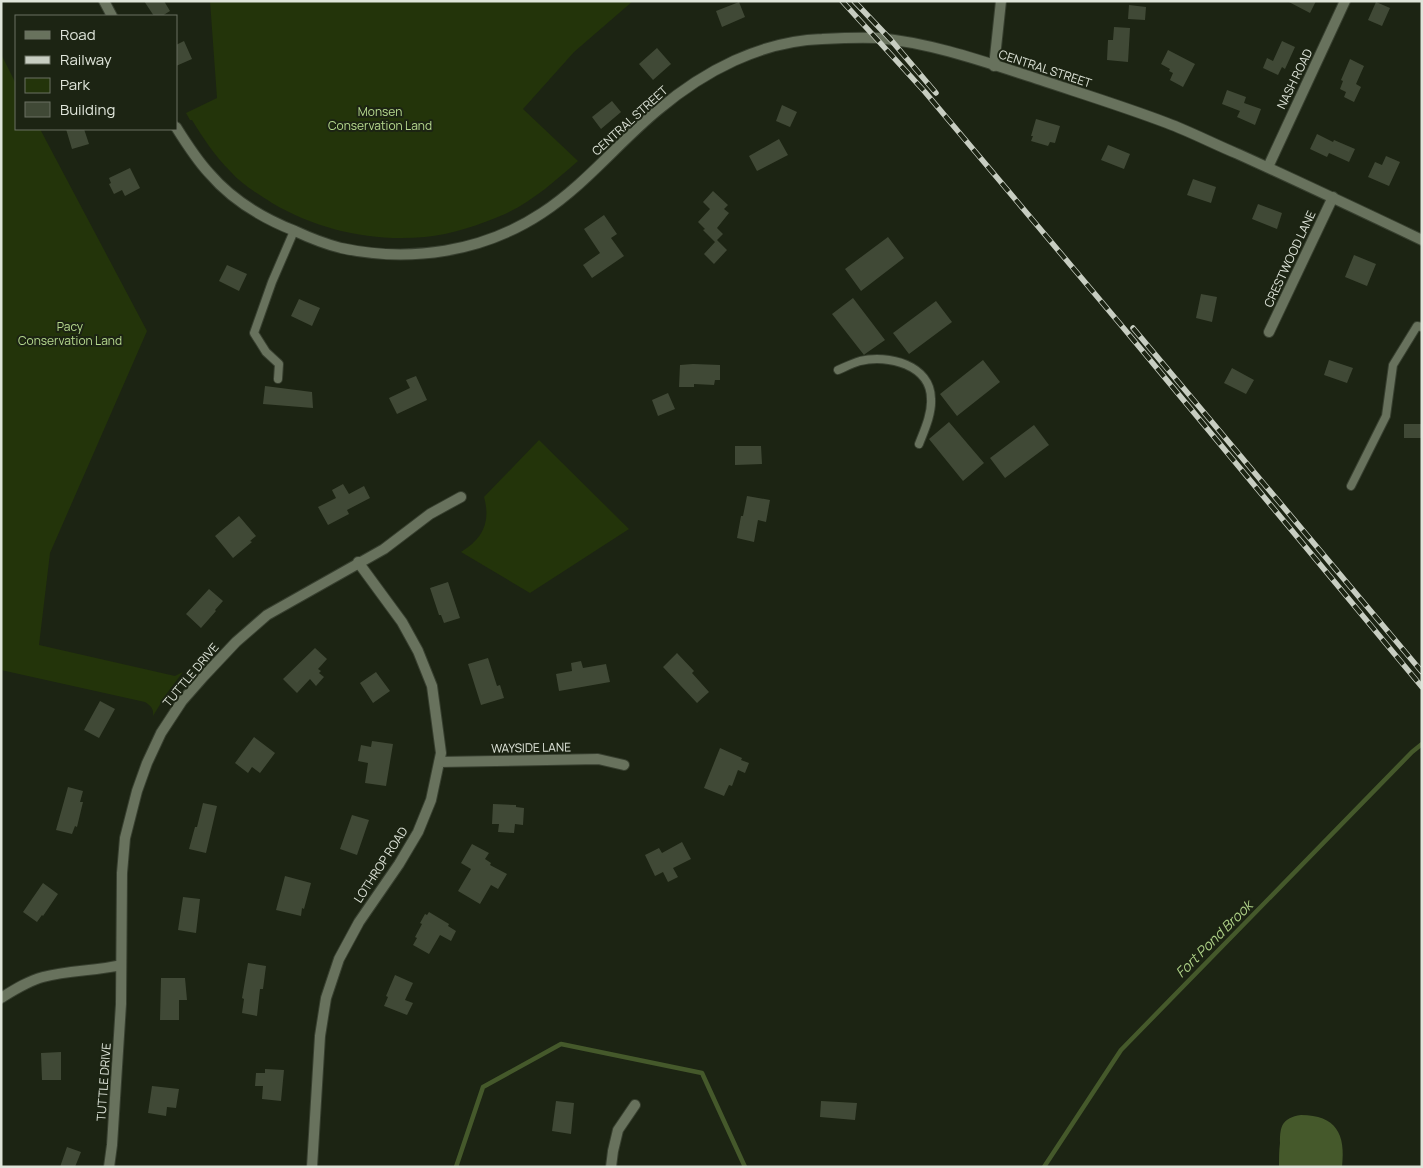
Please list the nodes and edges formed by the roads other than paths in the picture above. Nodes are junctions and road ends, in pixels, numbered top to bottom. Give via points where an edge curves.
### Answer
1 (104, 1) edge
2 (1001, 1) edge
3 (1345, 1) edge
4 (111, 15) edge
5 (994, 66) junction
6 (178, 130) edge
7 (1268, 168) junction
8 (1333, 197) junction
9 (294, 231) junction
10 (1422, 240) edge
11 (1422, 318) edge
12 (1419, 327) edge
13 (1269, 332) dead end
14 (838, 370) dead end
15 (278, 379) dead end
16 (919, 444) dead end
17 (1351, 486) dead end
18 (461, 496) dead end
19 (358, 562) junction
20 (438, 762) junction
21 (624, 765) dead end
22 (122, 966) junction
23 (1, 998) edge
24 (635, 1105) dead end
25 (109, 1167) edge
26 (312, 1167) edge
27 (611, 1167) edge

1 - 4 street
2 - 5 street
3 - 7 street, NASH ROAD
5 - 7 street, CENTRAL STREET via 1168,124
5 - 9 street, CENTRAL STREET via 921,45 876,38 816,39 782,44 750,54 704,76 656,111 578,186 544,212 491,239 436,252 383,255 326,244
6 - 9 street, CENTRAL STREET via 210,175 235,199 262,217
7 - 8 street, CENTRAL STREET
8 - 10 street, CENTRAL STREET
8 - 13 street, CRESTWOOD LANE
9 - 15 lane via 254,333 266,352 279,364
11 - 12 lane
12 - 17 lane via 1393,365 1386,416
14 - 16 lane via 861,361 884,359 908,365 920,372 928,384 931,399 927,424
18 - 19 street, TUTTLE DRIVE via 430,514 384,549
19 - 20 street, LOTHROP ROAD via 402,622 432,686 440,753
19 - 22 street, TUTTLE DRIVE via 267,615 236,642 182,701 161,734 137,791 126,838 122,873
20 - 21 street, WAYSIDE LANE via 598,759
20 - 26 street, LOTHROP ROAD via 431,800 418,832 339,959 326,998 320,1036
22 - 23 street via 43,977
22 - 25 street, TUTTLE DRIVE
24 - 27 street via 618,1130

